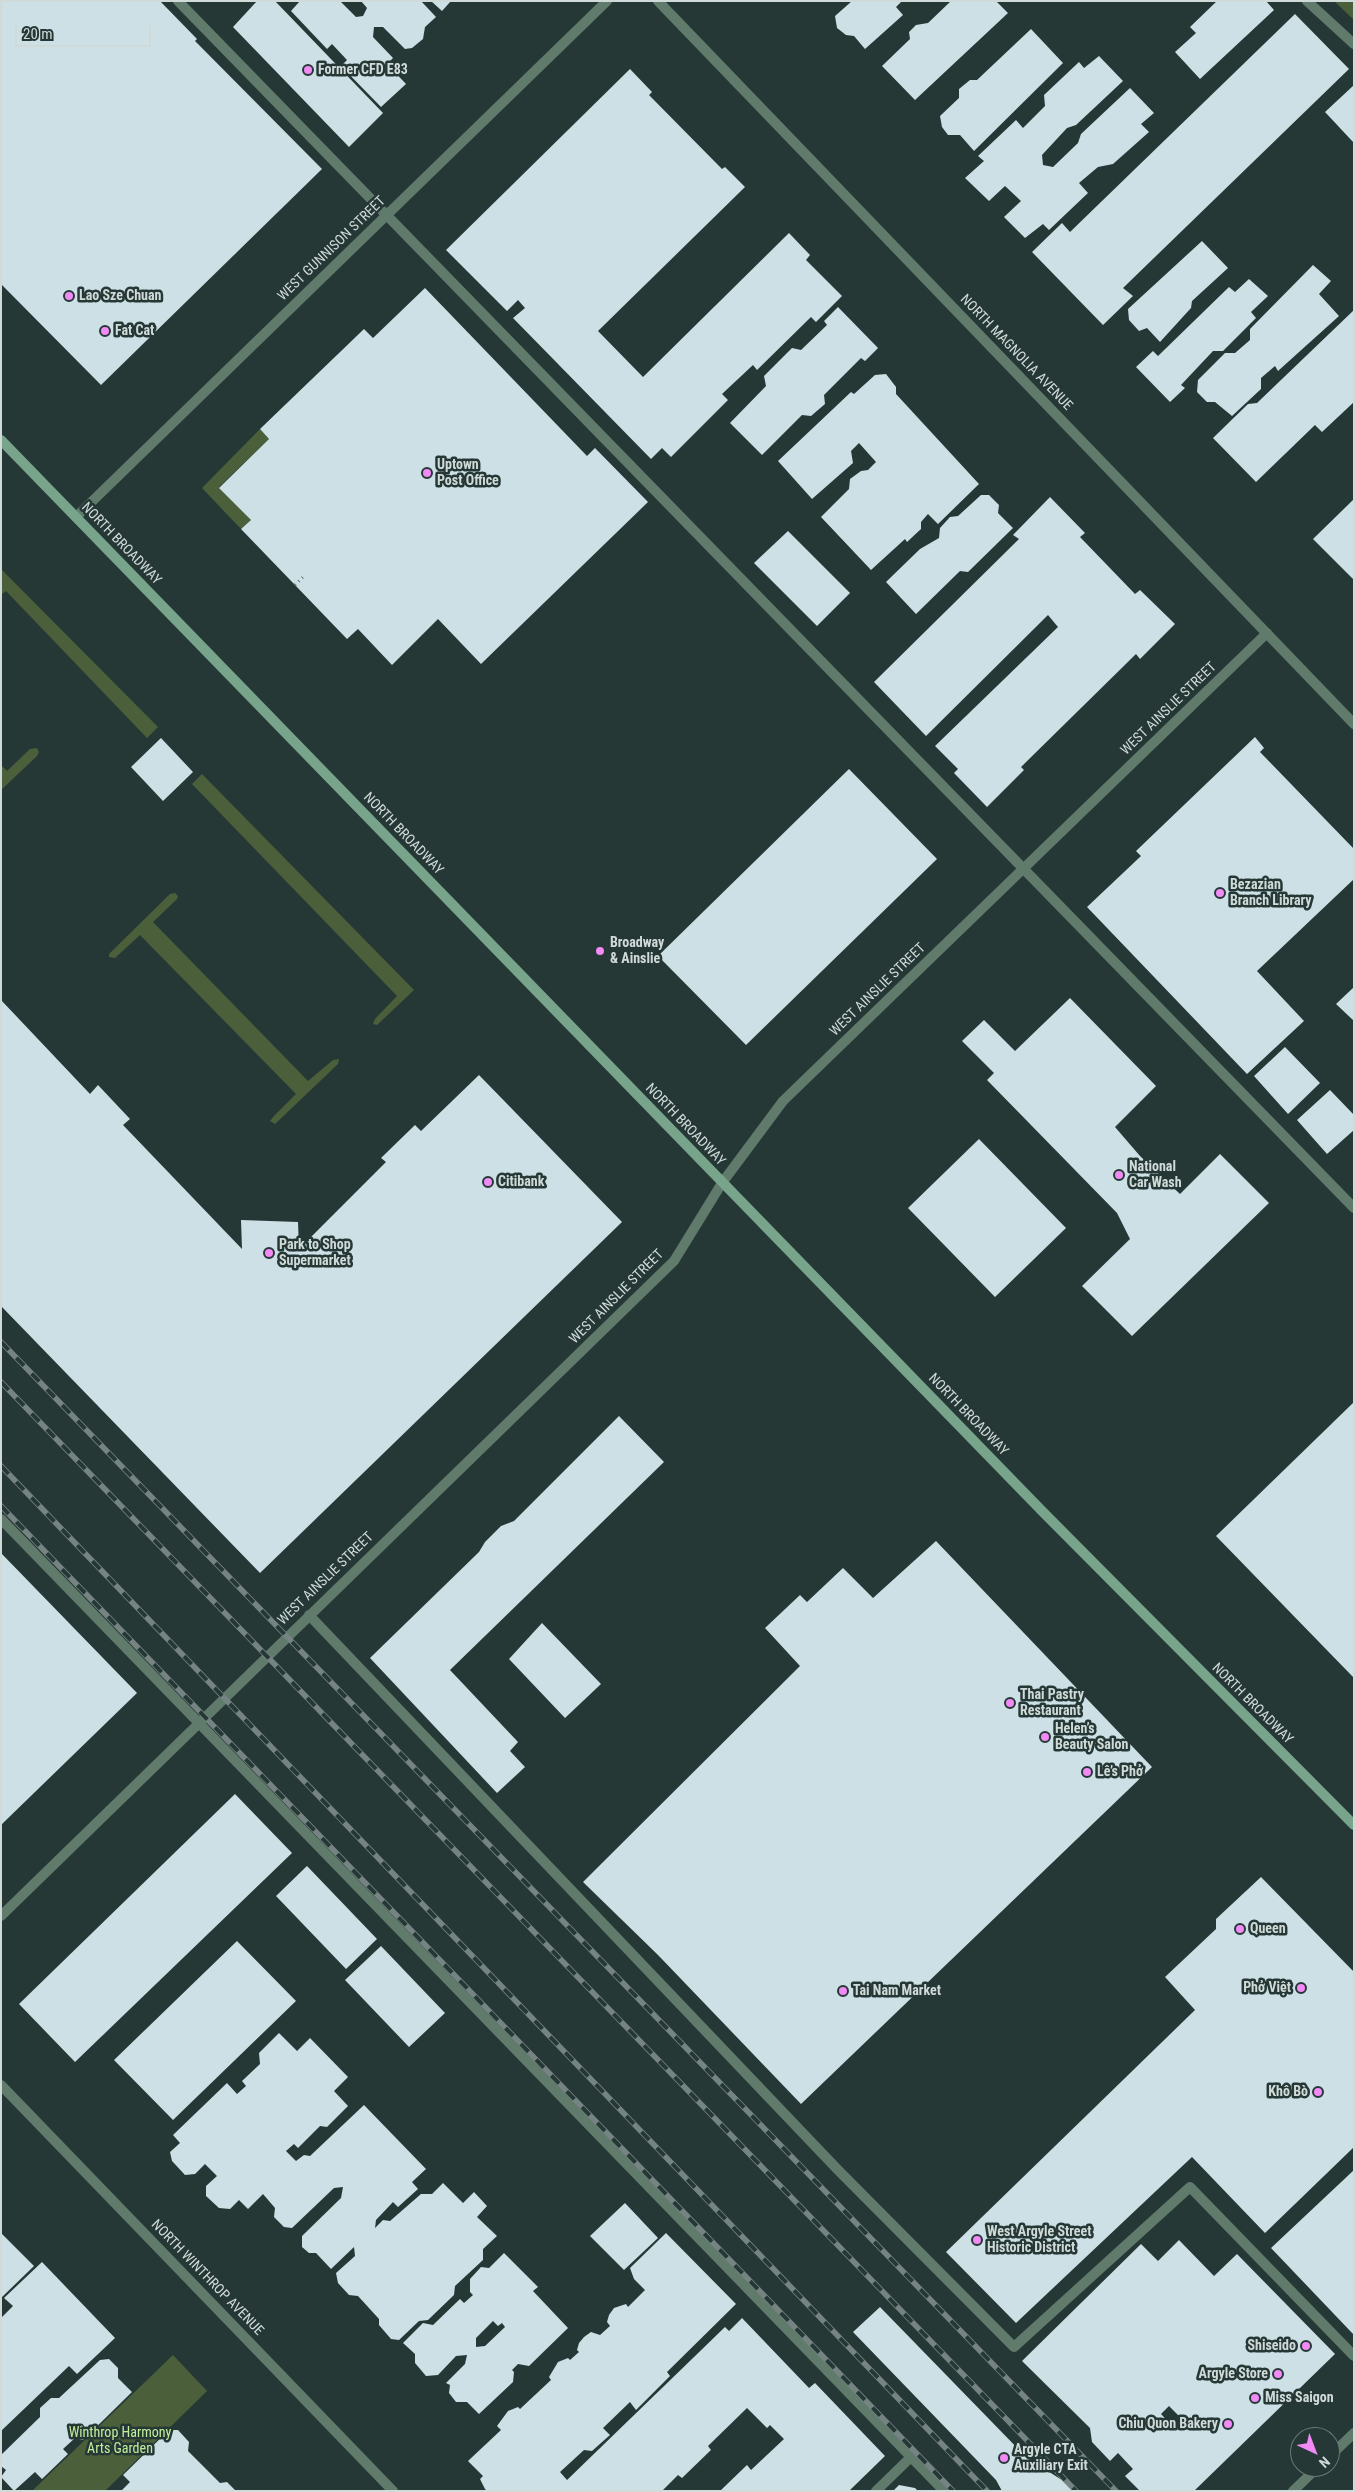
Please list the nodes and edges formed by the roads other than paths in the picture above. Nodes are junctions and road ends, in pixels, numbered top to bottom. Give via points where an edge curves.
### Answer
1 (178, 1) edge
2 (607, 1) edge
3 (658, 1) edge
4 (1307, 1) edge
5 (1354, 44) edge
6 (386, 215) junction
7 (1, 440) edge
8 (76, 517) junction
9 (1267, 633) junction
10 (1354, 724) edge
11 (1024, 870) junction
12 (722, 1183) junction
13 (1354, 1208) edge
14 (1, 1519) edge
15 (309, 1615) junction
16 (200, 1723) junction
17 (1354, 1825) edge
18 (1, 1916) edge
19 (1, 2085) edge
20 (1354, 2356) edge
21 (1354, 2433) edge
22 (1340, 2446) edge
23 (911, 2457) junction
24 (1309, 2477) edge
25 (1298, 2489) edge
26 (393, 2491) edge
27 (876, 2491) edge
28 (944, 2491) edge

1 - 6 street
2 - 6 street, WEST GUNNISON STREET
3 - 9 street, NORTH MAGNOLIA AVENUE
4 - 5 street
6 - 8 street, WEST GUNNISON STREET
6 - 11 street
7 - 8 main road, NORTH BROADWAY
8 - 12 main road, NORTH BROADWAY
9 - 10 street, NORTH MAGNOLIA AVENUE
9 - 11 street, WEST AINSLIE STREET
11 - 12 street, WEST AINSLIE STREET via 783,1101
11 - 13 street
12 - 15 street, WEST AINSLIE STREET via 674,1261
12 - 17 main road, NORTH BROADWAY
14 - 16 street
15 - 16 street, WEST AINSLIE STREET
15 - 20 street via 838,2170 1014,2347 1190,2187
16 - 18 street, WEST AINSLIE STREET
16 - 23 street
19 - 26 street, NORTH WINTHROP AVENUE
21 - 22 street
23 - 27 street
23 - 28 street
24 - 25 street

